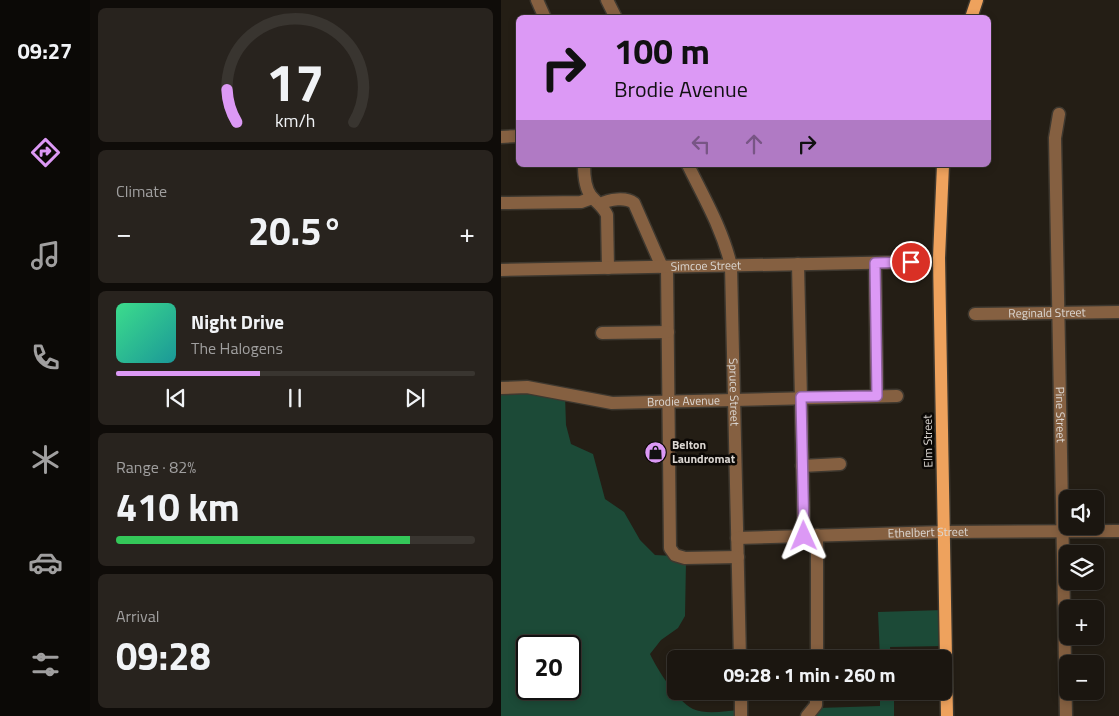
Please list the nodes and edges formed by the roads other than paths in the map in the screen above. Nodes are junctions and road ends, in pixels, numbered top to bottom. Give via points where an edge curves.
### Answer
1 (537, 0) edge
2 (607, 0) edge
3 (977, 0) edge
4 (544, 15) edge
5 (614, 15) edge
6 (972, 15) edge
7 (1059, 114) dead end
8 (516, 136) edge
9 (501, 137) edge
10 (584, 167) edge
11 (689, 167) edge
12 (943, 167) edge
13 (597, 201) junction
14 (501, 203) edge
15 (911, 262) dead end
16 (875, 263) junction
17 (798, 264) junction
18 (731, 266) junction
19 (665, 267) junction
20 (608, 268) junction
21 (501, 270) edge
22 (1058, 312) junction
23 (1119, 312) edge
24 (975, 314) dead end
25 (668, 332) junction
26 (602, 333) dead end
27 (501, 388) edge
28 (877, 396) junction
29 (897, 396) dead end
30 (801, 397) junction
31 (735, 399) junction
32 (669, 401) junction
33 (840, 464) dead end
34 (802, 466) junction
35 (1060, 490) edge
36 (1104, 531) edge
37 (1119, 531) edge
38 (943, 532) junction
39 (1059, 532) edge
40 (817, 535) junction
41 (1061, 535) edge
42 (804, 536) junction
43 (737, 538) junction
44 (738, 557) junction
45 (740, 650) edge
46 (817, 650) edge
47 (741, 700) edge
48 (816, 700) edge
49 (741, 716) edge
50 (807, 716) edge
51 (947, 716) edge
52 (1065, 716) edge

1 - 4 street
2 - 5 street
3 - 6 main road
7 - 22 street, Pine Street via 1055,138
8 - 9 street
10 - 13 street via 584,178
11 - 18 street, Spruce Street via 727,247
12 - 38 main road, Elm Street via 939,258
13 - 14 street
13 - 19 street via 627,200 634,203
13 - 20 street via 607,215
15 - 16 street, Simcoe Street
16 - 17 street, Simcoe Street
16 - 28 street
17 - 18 street, Simcoe Street
17 - 30 street
18 - 19 street, Simcoe Street
18 - 31 street, Spruce Street
19 - 20 street, Simcoe Street
19 - 25 street
20 - 21 street, Simcoe Street
22 - 23 street, Reginald Street
22 - 24 street, Reginald Street
22 - 35 street, Pine Street
25 - 26 street
25 - 32 street
27 - 32 street, Brodie Avenue via 527,387 612,403
28 - 29 street, Brodie Avenue
28 - 30 street, Brodie Avenue
30 - 31 street, Brodie Avenue
30 - 34 street
31 - 32 street, Brodie Avenue
31 - 43 street, Spruce Street
32 - 44 street via 670,548 675,555 685,558
33 - 34 street
34 - 42 street
36 - 37 street, Ethelbert Street
38 - 39 street, Ethelbert Street
38 - 40 street, Ethelbert Street
38 - 51 main road, Elm Street
40 - 42 street, Ethelbert Street
40 - 46 street
41 - 52 street, Pine Street
42 - 43 street, Ethelbert Street
43 - 44 street, Spruce Street
44 - 45 street, Spruce Street
47 - 49 street
48 - 50 street

